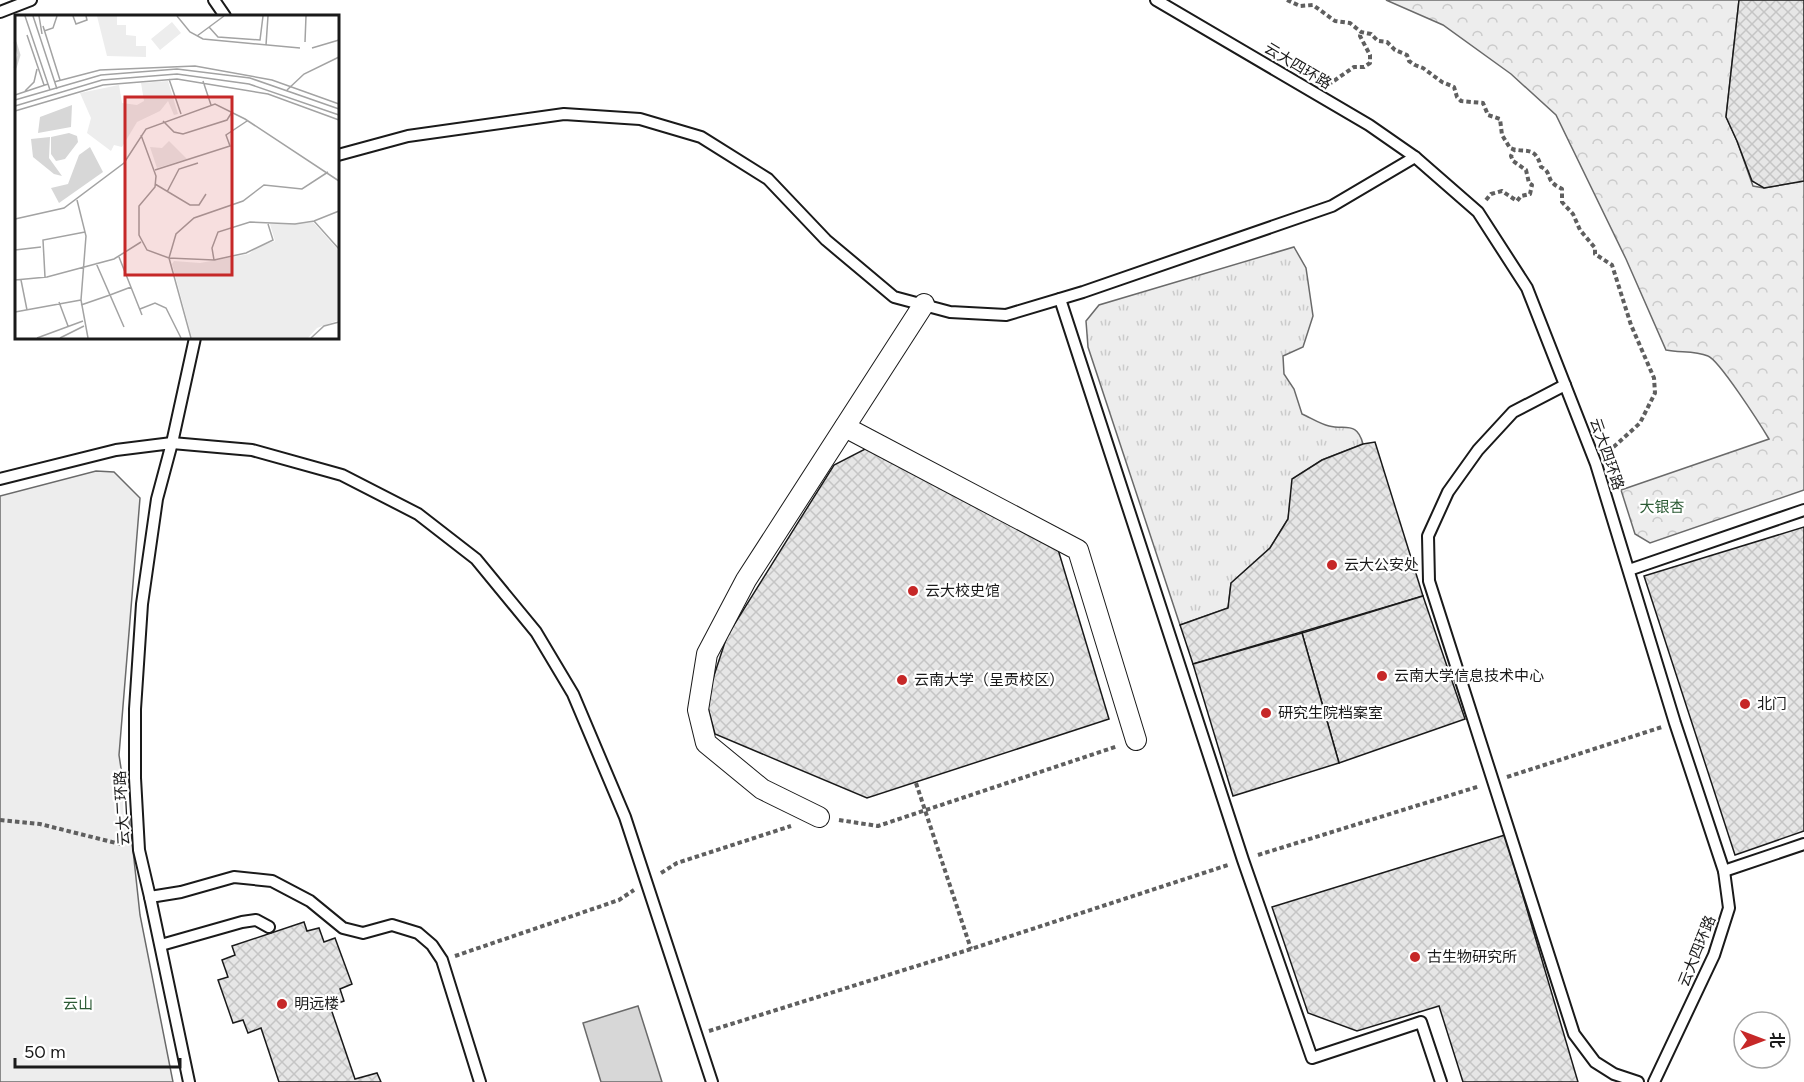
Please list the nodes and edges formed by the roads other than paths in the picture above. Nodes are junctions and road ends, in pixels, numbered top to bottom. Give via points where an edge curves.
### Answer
1 (31, 0) edge
2 (214, 0) edge
3 (1156, 0) edge
4 (0, 12) edge
5 (224, 15) edge
6 (339, 155) edge
7 (1415, 157) junction
8 (1060, 299) junction
9 (924, 304) junction
10 (195, 339) edge
11 (1565, 385) junction
12 (845, 427) junction
13 (171, 443) junction
14 (0, 479) edge
15 (1804, 510) edge
16 (1629, 570) junction
17 (1136, 740) road end
18 (819, 817) dead end
19 (1804, 844) edge
20 (1724, 871) junction
21 (150, 897) junction
22 (269, 927) dead end
23 (161, 945) junction
24 (189, 1082) edge
25 (480, 1082) edge
26 (712, 1082) edge
27 (1441, 1082) edge
28 (1638, 1082) edge
29 (1654, 1082) edge

1 - 4 lane
2 - 5 lane
3 - 7 lane, 云大四环路 via 1369,125
6 - 9 lane via 408,136 564,114 640,119 701,136 768,179 826,240 894,297
7 - 8 lane via 1332,206
7 - 11 lane, 云大四环路 via 1478,212 1527,288
8 - 9 lane via 1006,315 950,312
8 - 27 lane via 1243,860 1312,1058 1421,1022
9 - 12 street
10 - 13 lane, 云大二环路
11 - 16 lane, 云大四环路 via 1596,464
11 - 28 lane via 1513,412 1478,450 1448,492 1428,536 1430,581 1574,1034 1595,1062
12 - 17 street via 1078,550
12 - 18 street via 746,580 707,654 698,710 706,743 762,789
13 - 14 lane via 116,450
13 - 21 lane, 云大二环路 via 157,499 142,604 135,709 139,850
13 - 26 lane via 252,450 342,475 418,514 476,559 536,632 573,694 625,817
15 - 16 lane
16 - 20 lane, 云大四环路
19 - 20 lane
20 - 29 lane, 云大四环路 via 1729,908 1714,955
21 - 23 lane, 云大二环路
21 - 25 lane via 234,877 272,881 310,901 344,928 363,933 392,926 418,933 442,960
22 - 23 lane via 256,921 242,922
23 - 24 lane, 云大二环路

